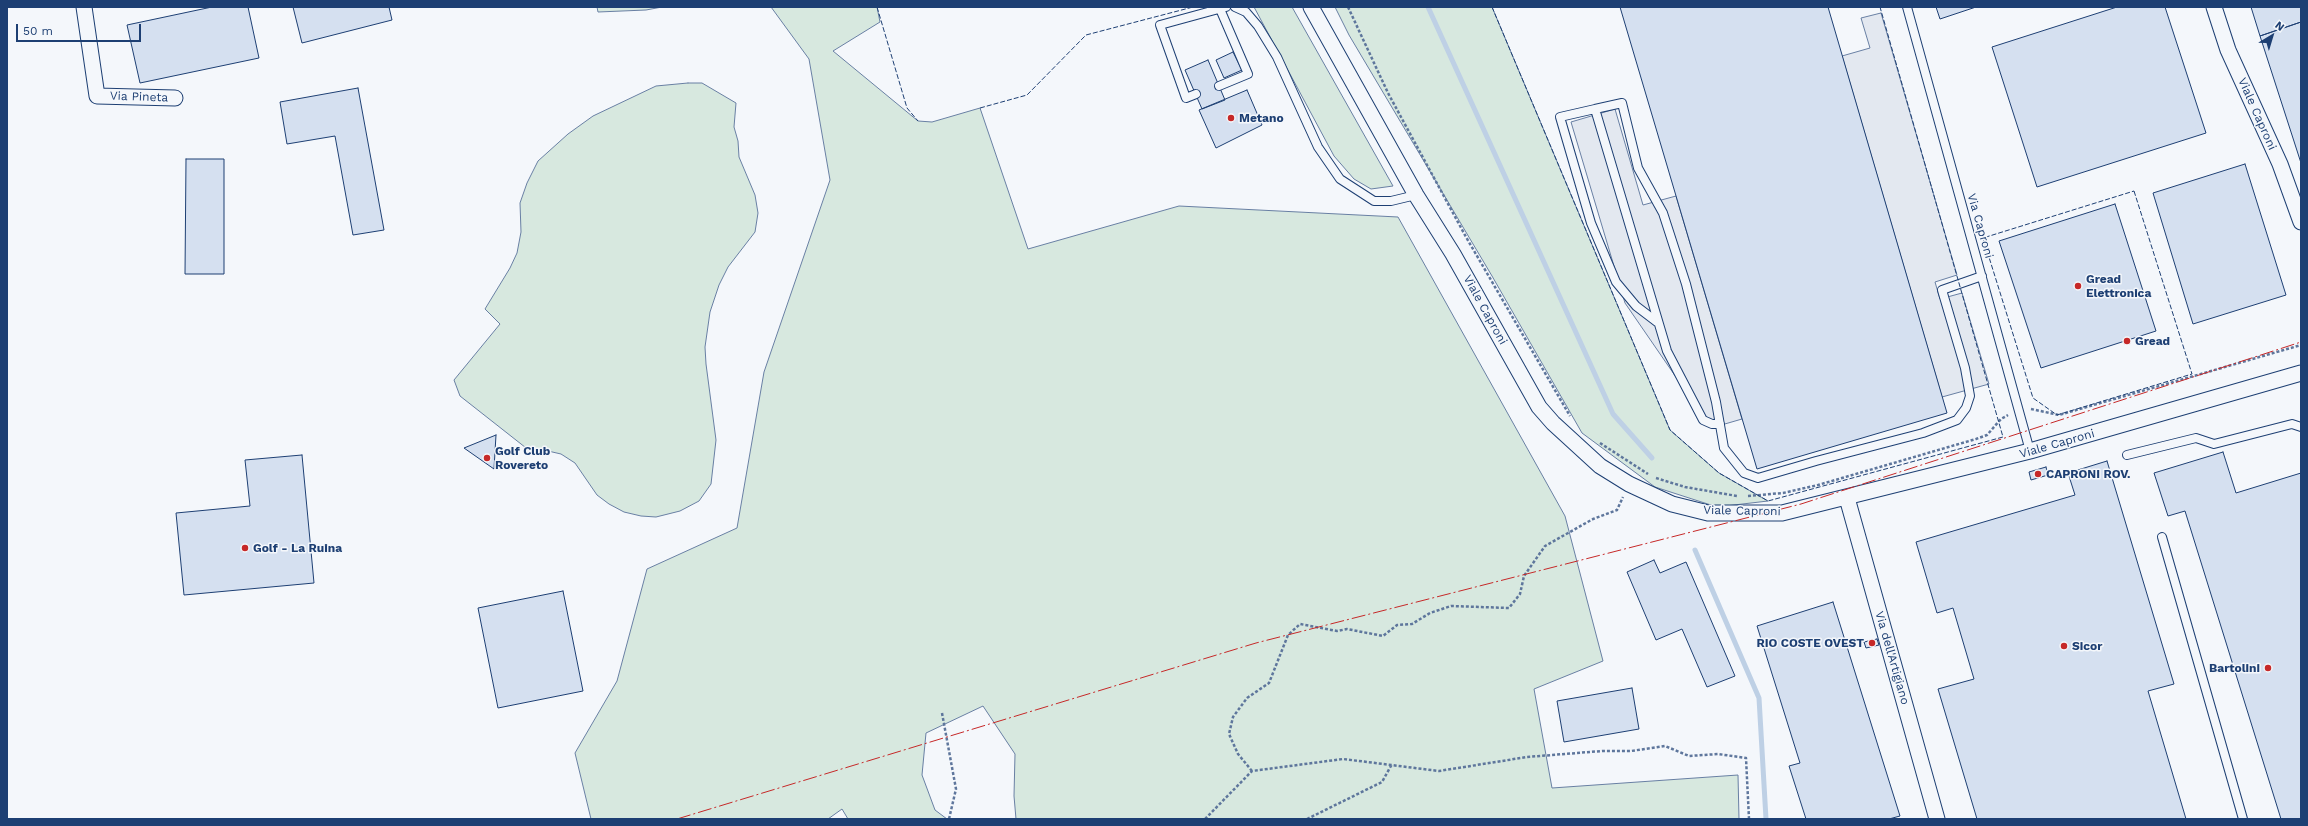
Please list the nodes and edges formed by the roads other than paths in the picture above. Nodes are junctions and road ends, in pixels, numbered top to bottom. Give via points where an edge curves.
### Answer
1 (84, 7) edge
2 (1236, 7) edge
3 (1311, 7) edge
4 (1907, 7) edge
5 (2214, 7) edge
6 (1223, 8) edge
7 (1218, 86) dead end
8 (1196, 94) dead end
9 (175, 98) dead end
10 (1595, 109) junction
11 (1416, 195) junction
12 (2301, 222) edge
13 (1982, 276) junction
14 (1657, 322) junction
15 (2301, 374) edge
16 (1720, 424) junction
17 (2301, 427) edge
18 (2030, 451) junction
19 (2127, 455) dead end
20 (1847, 498) junction
21 (2162, 537) dead end
22 (1937, 819) edge
23 (2243, 819) edge

1 - 9 street, Via Pineta via 97,96
2 - 11 lane via 1246,12 1258,26 1280,64 1318,147 1340,179 1374,201 1391,201
3 - 11 street, Viale Caproni
4 - 13 lane, Via Caproni
5 - 12 street, Viale Caproni via 2228,50 2280,164
6 - 7 lane via 1248,74
6 - 8 lane via 1160,25 1186,98
10 - 14 lane
10 - 14 lane via 1560,117 1591,223 1616,282 1636,306
10 - 16 lane via 1622,103 1638,168 1663,214 1686,284
11 - 20 street, Viale Caproni via 1453,254 1540,406 1553,423 1600,466 1629,484 1672,504 1708,513 1782,513
13 - 16 lane via 1942,290 1965,368 1970,396 1966,408 1957,420 1922,433 1758,478 1744,473 1724,448
13 - 18 lane, Via Caproni
14 - 16 lane via 1667,351 1703,420
15 - 18 street, Viale Caproni
17 - 19 lane via 2292,424 2214,444 2196,438
18 - 20 street, Viale Caproni
20 - 22 street, Via dell'Artigiano
21 - 23 lane

